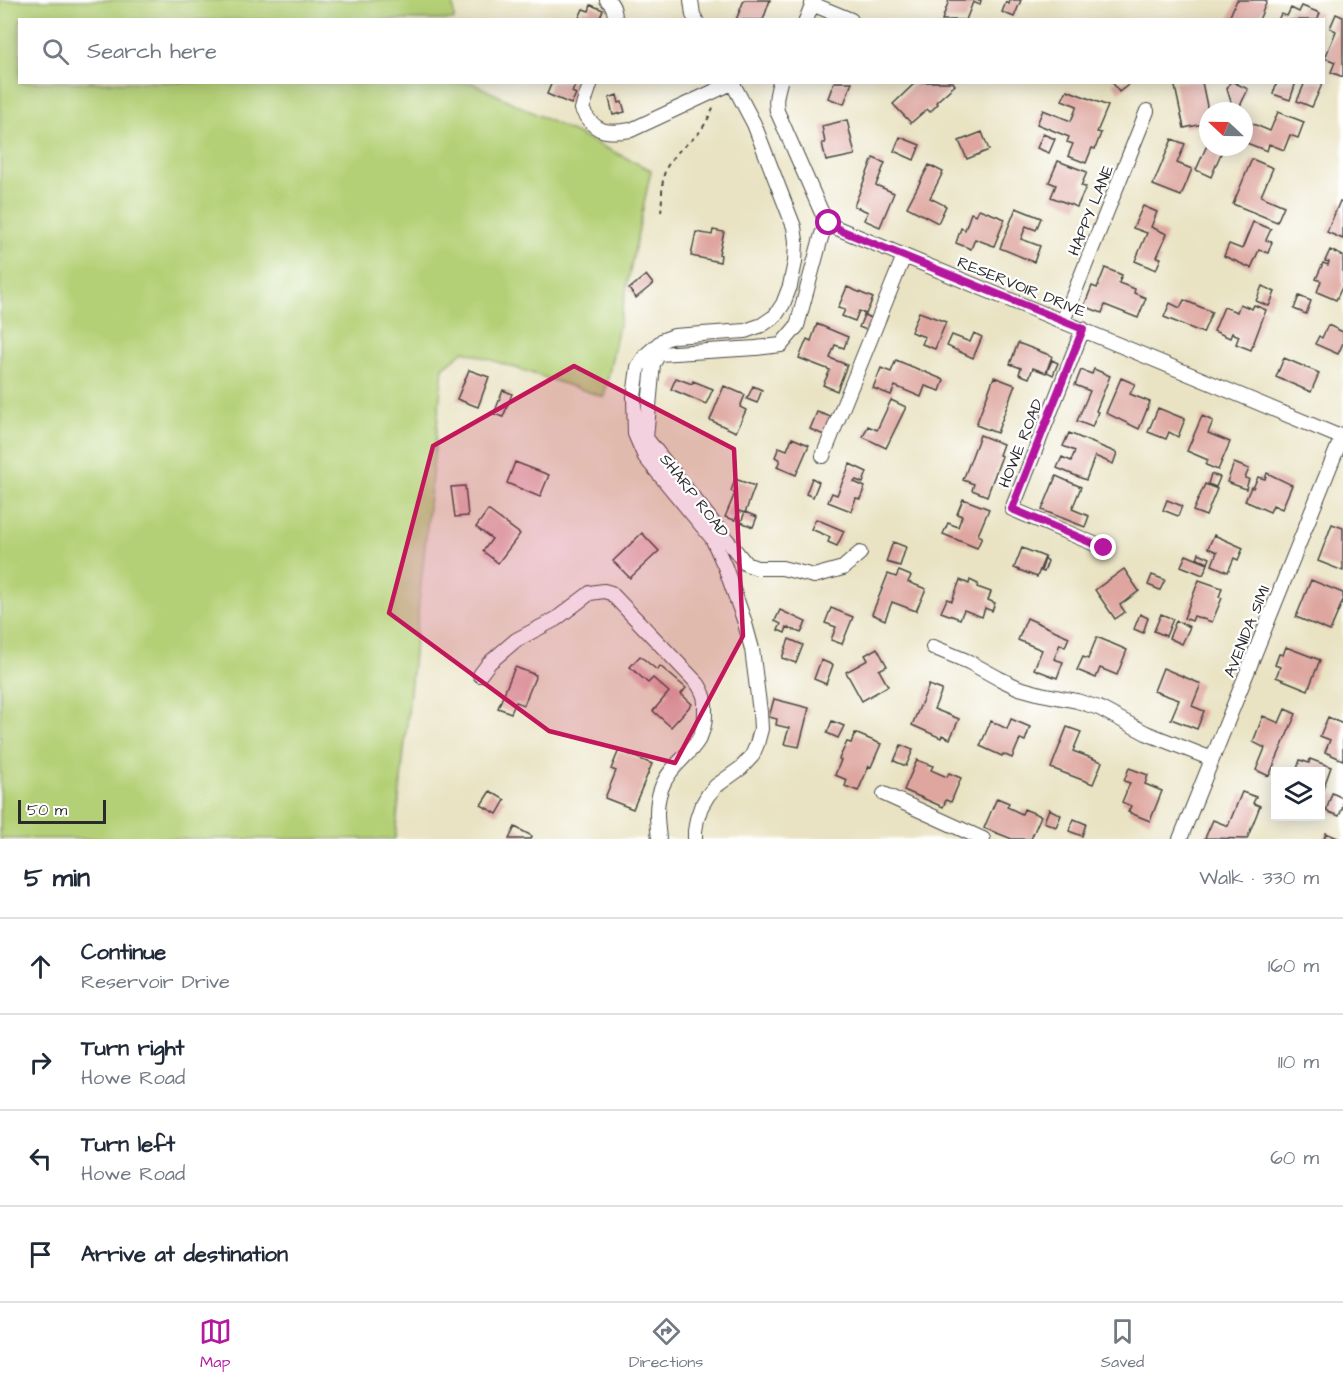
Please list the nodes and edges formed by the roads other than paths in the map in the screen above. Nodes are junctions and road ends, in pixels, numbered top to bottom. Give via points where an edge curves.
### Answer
1 (607, 0) edge
2 (691, 0) edge
3 (813, 2) edge
4 (615, 18) edge
5 (695, 18) edge
6 (807, 18) edge
7 (847, 18) edge
8 (590, 84) edge
9 (730, 84) edge
10 (733, 84) edge
11 (779, 84) edge
12 (1147, 111) dead end
13 (829, 223) junction
14 (904, 256) junction
15 (1063, 321) junction
16 (1083, 329) junction
17 (1343, 436) edge
18 (823, 456) dead end
19 (1104, 548) dead end
20 (860, 553) dead end
21 (746, 564) junction
22 (754, 578) dead end
23 (933, 647) dead end
24 (480, 675) dead end
25 (1212, 759) junction
26 (884, 794) dead end
27 (659, 839) edge
28 (695, 839) edge
29 (983, 839) edge
30 (1180, 839) edge

1 - 4 street
2 - 5 street
3 - 6 street
3 - 7 street
8 - 9 street via 582,109 588,122 613,133 631,130
10 - 28 street, SHARP ROAD via 754,124 794,227 795,262 790,286 775,316 762,325 745,331 663,340 638,367 634,397 635,434 645,457 712,538 726,567 752,649 761,729 757,744 741,768 708,795 697,819
11 - 13 street via 777,111
12 - 15 street, HAPPY LANE
13 - 14 street, RESERVOIR DRIVE
13 - 21 street via 822,234 797,326 781,345 659,354 653,364 646,438
14 - 15 street, RESERVOIR DRIVE
14 - 18 street
15 - 16 street, RESERVOIR DRIVE
16 - 17 street, RESERVOIR DRIVE
16 - 19 street, HOWE ROAD via 1012,509
17 - 25 street, AVENIDA SIMI
20 - 21 street via 843,568 814,576
21 - 22 street
23 - 25 street via 1019,688 1099,708 1146,733
24 - 27 street via 516,640 556,619 590,593 611,593 705,696 701,737 670,771 662,788 656,809
25 - 30 street, AVENIDA SIMI
26 - 29 street

